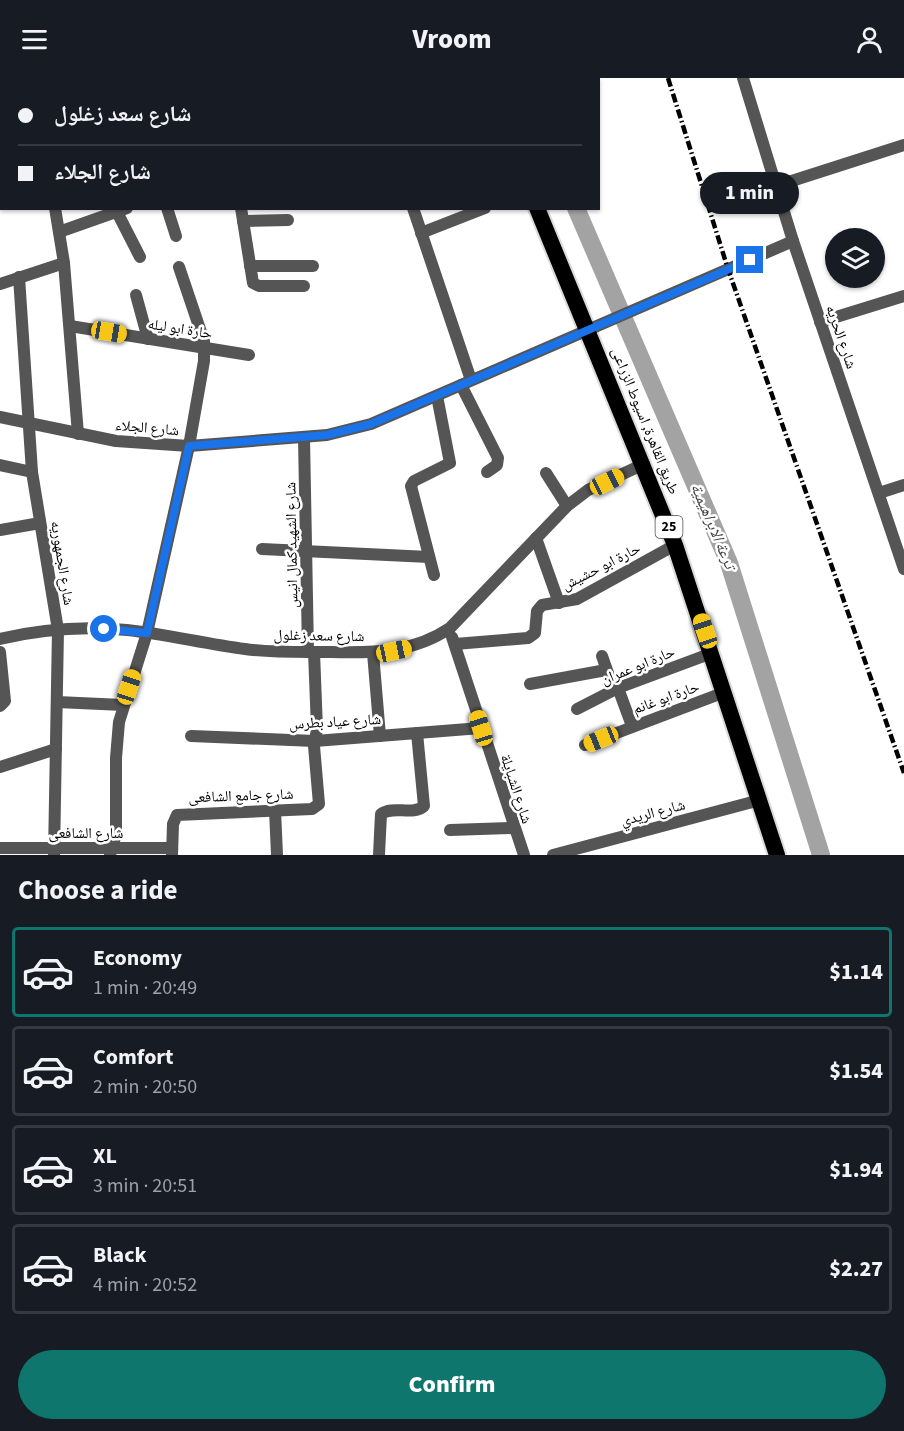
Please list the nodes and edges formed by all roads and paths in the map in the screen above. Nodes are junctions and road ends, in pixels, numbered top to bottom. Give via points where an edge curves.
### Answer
1 (743, 78) edge
2 (904, 145) edge
3 (776, 186) junction
4 (55, 210) edge
5 (122, 210) edge
6 (168, 210) edge
7 (414, 210) edge
8 (480, 210) edge
9 (538, 210) edge
10 (242, 215) edge
11 (288, 220) dead end
12 (59, 232) junction
13 (421, 233) junction
14 (176, 236) dead end
15 (793, 241) junction
16 (140, 257) dead end
17 (64, 263) junction
18 (250, 266) junction
19 (313, 266) dead end
20 (178, 267) dead end
21 (19, 278) junction
22 (0, 284) edge
23 (304, 286) dead end
24 (136, 296) dead end
25 (904, 296) edge
26 (820, 322) junction
27 (70, 326) junction
28 (587, 328) junction
29 (148, 339) junction
30 (205, 348) junction
31 (249, 355) dead end
32 (466, 383) junction
33 (437, 396) junction
34 (0, 417) edge
35 (27, 424) junction
36 (78, 434) junction
37 (304, 438) junction
38 (189, 446) junction
39 (644, 464) junction
40 (0, 465) edge
41 (32, 472) junction
42 (487, 472) dead end
43 (546, 473) dead end
44 (904, 485) edge
45 (879, 493) junction
46 (567, 506) junction
47 (40, 523) junction
48 (0, 530) edge
49 (537, 538) junction
50 (675, 544) junction
51 (262, 549) dead end
52 (308, 551) junction
53 (429, 556) junction
54 (904, 569) edge
55 (434, 575) dead end
56 (559, 603) junction
57 (450, 628) junction
58 (58, 630) junction
59 (147, 633) junction
60 (0, 639) edge
61 (455, 644) junction
62 (0, 652) edge
63 (311, 652) junction
64 (373, 653) junction
65 (712, 653) junction
66 (602, 656) dead end
67 (606, 670) junction
68 (530, 684) dead end
69 (616, 689) junction
70 (725, 692) junction
71 (57, 702) junction
72 (123, 705) junction
73 (0, 706) edge
74 (577, 709) dead end
75 (632, 726) junction
76 (481, 728) junction
77 (417, 733) junction
78 (191, 736) dead end
79 (380, 736) junction
80 (315, 741) junction
81 (585, 745) dead end
82 (56, 749) junction
83 (0, 766) edge
84 (760, 800) junction
85 (312, 809) joint
86 (275, 810) junction
87 (513, 828) junction
88 (450, 830) dead end
89 (0, 848) edge
90 (54, 852) edge
91 (111, 852) edge
92 (172, 852) edge
93 (277, 855) edge
94 (379, 855) edge
95 (524, 855) edge
96 (554, 855) edge
97 (777, 855) edge

1 - 3 street, شارع الحريه
2 - 3 street
3 - 15 street, شارع الحريه
4 - 12 street
5 - 12 street
5 - 16 street
6 - 14 street
7 - 13 street
8 - 13 street
9 - 28 highway, طريق القاهرة, اسيوط الزراعى / 25
10 - 11 street
10 - 18 street
12 - 17 street
13 - 32 street
15 - 26 street, شارع الحريه
15 - 28 street, شارع الجلاء
17 - 21 street
17 - 27 street
18 - 19 street
18 - 23 street via 256,285
20 - 30 street
21 - 22 street
21 - 35 street, شارع الجمهوريه
24 - 29 street
25 - 26 street
26 - 45 street, شارع الحريه
27 - 29 street, حارة ابو ليله
27 - 36 street
28 - 32 street, شارع الجلاء
28 - 39 highway, طريق القاهرة, اسيوط الزراعى / 25
29 - 30 street, حارة ابو ليله
30 - 31 street, حارة ابو ليله
30 - 38 street
32 - 33 street, شارع الجلاء
32 - 42 street via 498,458 497,465
33 - 37 street, شارع الجلاء via 349,431
33 - 53 street via 450,463 411,486
34 - 35 street, شارع الجلاء
35 - 36 street, شارع الجلاء
35 - 41 street, شارع الجمهوريه
36 - 38 street, شارع الجلاء
37 - 38 street, شارع الجلاء
37 - 52 street, شارع الشهيد كمال انيس
38 - 59 street
39 - 46 street, شارع سعد زغلول via 588,490
39 - 50 highway, طريق القاهرة, اسيوط الزراعى / 25
40 - 41 street
41 - 47 street, شارع الجمهوريه
43 - 46 street
44 - 45 street
45 - 54 street, شارع الحريه
46 - 49 street, شارع سعد زغلول
47 - 48 street
47 - 58 street, شارع الجمهوريه
49 - 56 street
49 - 57 street, شارع سعد زغلول
50 - 56 street, حارة ابو حشيش via 577,599
50 - 65 highway, طريق القاهرة, اسيوط الزراعى / 25
51 - 52 street
52 - 53 street
52 - 63 street, شارع الشهيد كمال انيس
53 - 55 street
56 - 61 street, حارة ابو حشيش via 539,608 535,633 528,638
57 - 61 street, شارع الشبايلة
57 - 64 street, شارع سعد زغلول via 414,646
58 - 59 street, شارع سعد زغلول
58 - 60 street, شارع سعد زغلول
58 - 71 street, شارع الجمهوريه
59 - 63 street, شارع سعد زغلول via 248,650
59 - 72 street
61 - 76 street, شارع الشبايلة
62 - 73 street via 5,701
63 - 64 street, شارع سعد زغلول
63 - 80 street, شارع الشهيد كمال انيس
64 - 79 street
65 - 69 street, حارة ابو عمران
65 - 70 highway, طريق القاهرة, اسيوط الزراعى / 25
66 - 67 street
67 - 68 street
67 - 69 street
69 - 74 street, حارة ابو عمران
69 - 75 street
70 - 75 street, حارة ابو غانم
70 - 84 highway, طريق القاهرة, اسيوط الزراعى / 25
71 - 72 street
71 - 82 street, شارع الجمهوريه
72 - 91 street via 116,740 116,834
75 - 81 street, حارة ابو غانم
76 - 77 street, شارع عياد بطرس
76 - 87 street, شارع الشبايلة
77 - 79 street, شارع عياد بطرس
77 - 94 street via 424,806 419,810 387,810 381,814
78 - 80 street, شارع عياد بطرس
79 - 80 street, شارع عياد بطرس
80 - 85 street, شارع الشهيد كمال انيس via 320,800
82 - 83 street
82 - 90 street, شارع الجمهوريه
84 - 96 street, شارع الريدي
84 - 97 highway, طريق القاهرة, اسيوط الزراعى / 25
85 - 86 street, شارع جامع الشافعى
86 - 92 street, شارع جامع الشافعى via 177,815
86 - 93 street
87 - 88 street
87 - 95 street, شارع الشبايلة
89 - 90 street, شارع الشافعى
90 - 91 street, شارع الشافعى
91 - 92 street, شارع الشافعى

